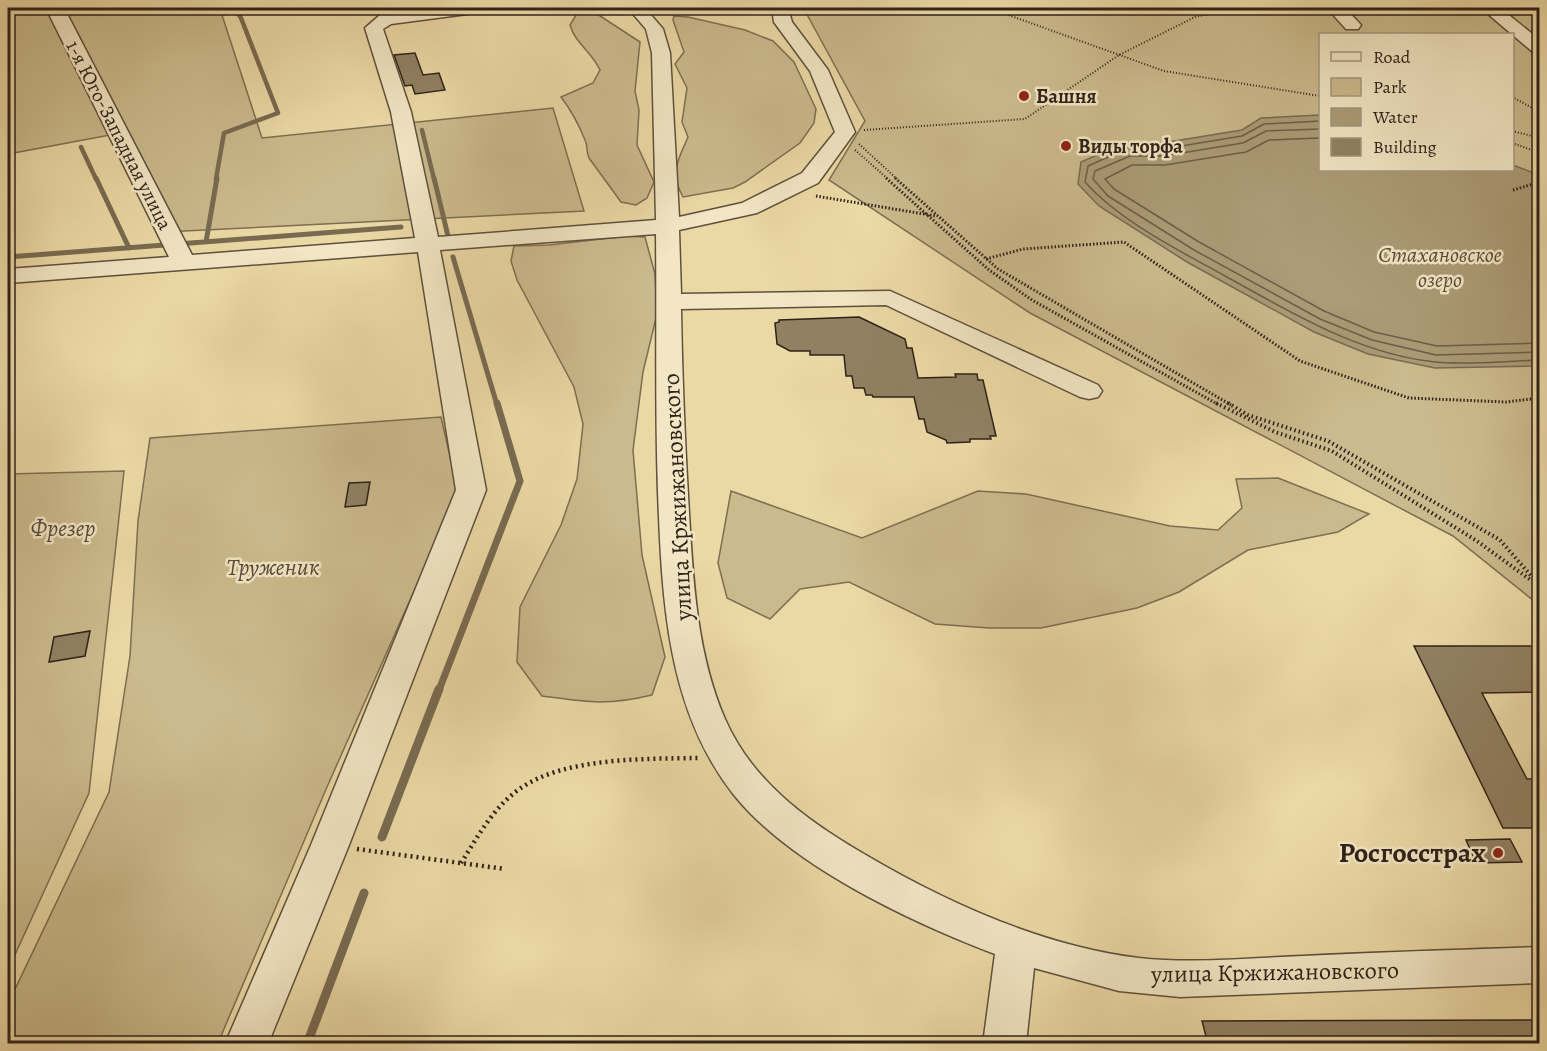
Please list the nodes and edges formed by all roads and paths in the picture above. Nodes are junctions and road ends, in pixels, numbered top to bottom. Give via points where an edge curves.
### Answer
1 (55, 8) edge
2 (475, 8) edge
3 (636, 8) edge
4 (780, 8) edge
5 (989, 8) edge
6 (1236, 8) edge
7 (1336, 8) edge
8 (1490, 8) edge
9 (1522, 8) edge
10 (1539, 8) edge
11 (1539, 12) edge
12 (1539, 21) edge
13 (1352, 25) dead end
14 (1539, 49) edge
15 (1119, 55) junction
16 (1319, 96) edge
17 (1514, 98) edge
18 (1539, 112) edge
19 (1514, 132) edge
20 (843, 134) junction
21 (1539, 138) edge
22 (1514, 145) edge
23 (1539, 153) edge
24 (1539, 182) edge
25 (1513, 190) dead end
26 (783, 191) junction
27 (925, 214) junction
28 (936, 216) junction
29 (668, 226) junction
30 (428, 245) junction
31 (986, 259) junction
32 (183, 263) junction
33 (8, 276) edge
34 (668, 302) junction
35 (1089, 390) dead end
36 (1539, 398) edge
37 (1539, 585) edge
38 (726, 757) junction
39 (330, 845) junction
40 (461, 863) junction
41 (505, 869) dead end
42 (1017, 945) junction
43 (1539, 964) edge
44 (246, 1044) edge
45 (1004, 1044) edge

1 - 32 street, 1-я Юго-Западная улица
2 - 30 street via 386,18 374,28 401,112
3 - 29 street, улица Кржижановского via 655,29 661,54
4 - 20 street via 783,22 819,70
5 - 15 path
6 - 15 path via 1195,17
7 - 13 street
8 - 14 street
9 - 12 path
10 - 11 path via 1534,10
15 - 16 path via 1164,70
15 - 20 path via 1025,119
17 - 18 path
19 - 21 path
20 - 26 street via 810,178
20 - 27 path
20 - 28 path
22 - 23 path
24 - 25 path
26 - 27 path
26 - 29 street via 749,208
27 - 28 path
27 - 37 path via 988,270 1032,300 1230,411 1332,452 1477,541
28 - 31 path
29 - 30 street
29 - 34 street, улица Кржижановского
30 - 32 street
30 - 39 street via 471,490
31 - 36 path via 1023,249 1124,242 1300,361 1409,398 1506,402
31 - 37 path via 1196,387 1248,415 1329,441 1500,540
32 - 33 street
34 - 35 street via 890,298
34 - 38 street, улица Кржижановского via 669,434 680,603 695,682
38 - 40 path via 643,760 546,773 517,790 487,824
38 - 42 street, улица Кржижановского via 749,788 785,824 830,854 902,896
39 - 40 path
39 - 44 street
40 - 41 path
42 - 43 street, улица Кржижановского via 1120,974 1185,979
42 - 45 street

